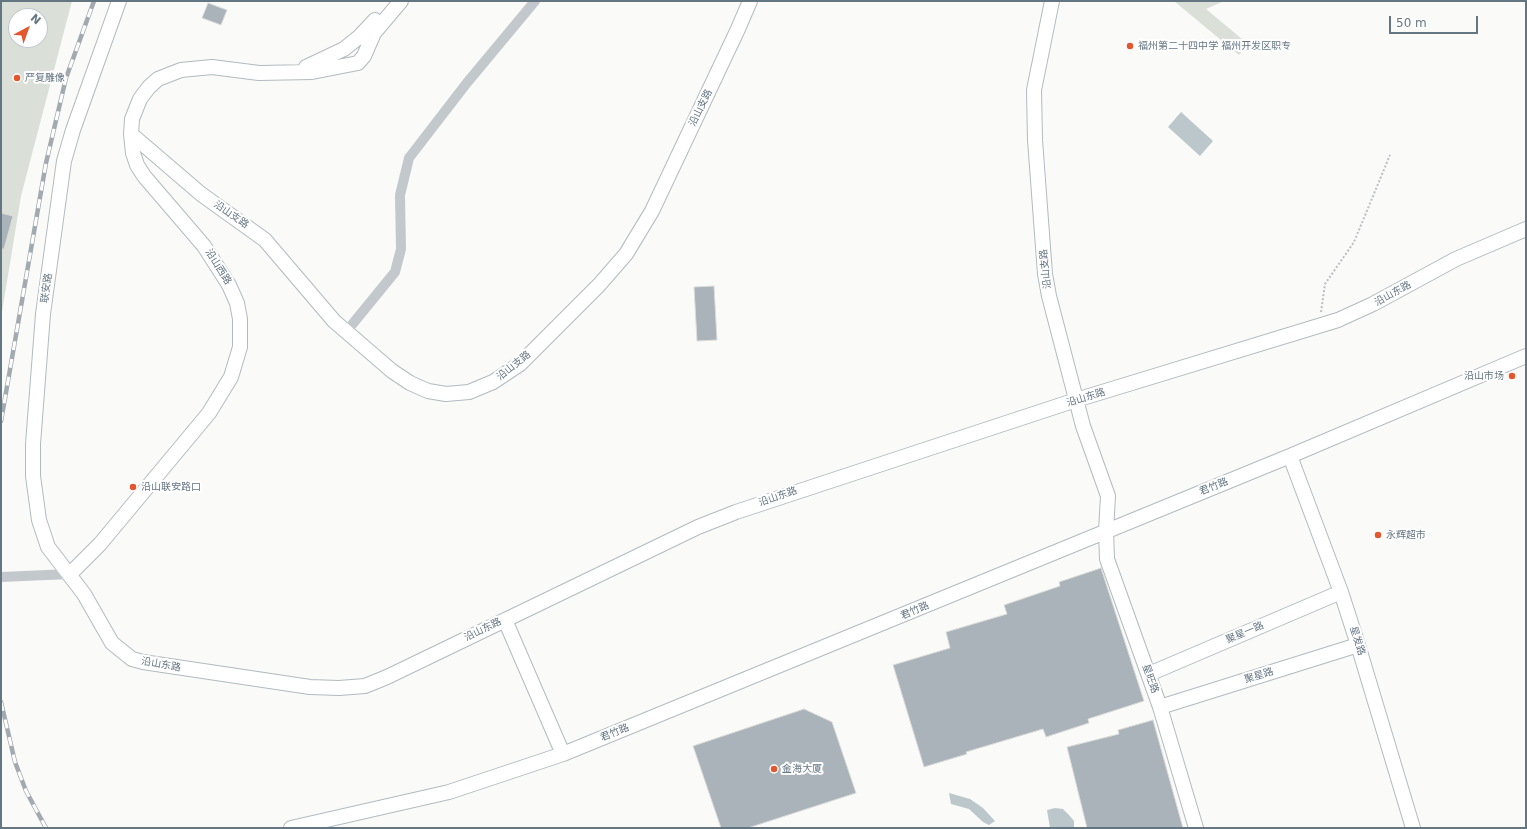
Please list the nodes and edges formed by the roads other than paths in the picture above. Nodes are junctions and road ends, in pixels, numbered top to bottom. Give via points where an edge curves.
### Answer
1 (119, 1) edge
2 (393, 1) edge
3 (401, 1) edge
4 (535, 1) edge
5 (750, 1) edge
6 (1052, 1) edge
7 (352, 43) junction
8 (364, 56) junction
9 (301, 71) junction
10 (130, 134) junction
11 (1526, 229) edge
12 (346, 332) junction
13 (1526, 356) edge
14 (1076, 400) junction
15 (1290, 456) junction
16 (1106, 531) junction
17 (70, 574) junction
18 (3, 577) edge
19 (1341, 592) junction
20 (506, 620) junction
21 (1358, 645) junction
22 (1148, 674) junction
23 (1160, 707) junction
24 (563, 754) junction
25 (291, 828) edge
26 (1196, 828) edge
27 (1413, 828) edge

1 - 17 street, 联安路 via 64,161 43,314 33,444 36,499 48,547
2 - 7 street, 沿山西路
3 - 8 street via 374,33
4 - 12 street via 466,84 410,158 400,195 401,249 395,272
5 - 12 street, 沿山支路 via 652,211 633,243 599,285 520,364 478,389 462,393 436,393 402,378
6 - 14 street, 沿山支路 via 1034,90 1035,140 1045,274
7 - 8 street via 362,46
7 - 9 street, 沿山西路
8 - 9 street, 沿山西路 via 358,63 312,72
9 - 10 street, 沿山西路 via 259,73 205,67 174,72 158,80 144,94 135,110
10 - 12 street, 沿山支路 via 201,194 265,240 319,305
10 - 17 street, 沿山西路 via 133,153 140,170 204,246 229,285 237,303 240,319 240,347 231,377 209,413 100,544
11 - 14 street, 沿山东路 via 1456,259 1373,304 1319,326
13 - 15 street, 君竹路
14 - 16 street, 沿山支路 via 1108,496
14 - 20 street, 沿山东路 via 736,512 698,527
15 - 16 street, 君竹路
15 - 19 street, 星发路
16 - 22 street, 星旺路 via 1108,559
16 - 24 street, 君竹路
17 - 18 street
17 - 20 street, 沿山东路 via 112,643 132,659 310,687 350,688 374,682
19 - 21 street, 星发路
19 - 22 street, 聚星一路
20 - 24 street
21 - 23 street, 聚星路
21 - 27 street, 星发路
22 - 23 street, 星旺路
23 - 26 street, 星旺路
24 - 25 street, 君竹路 via 449,792

